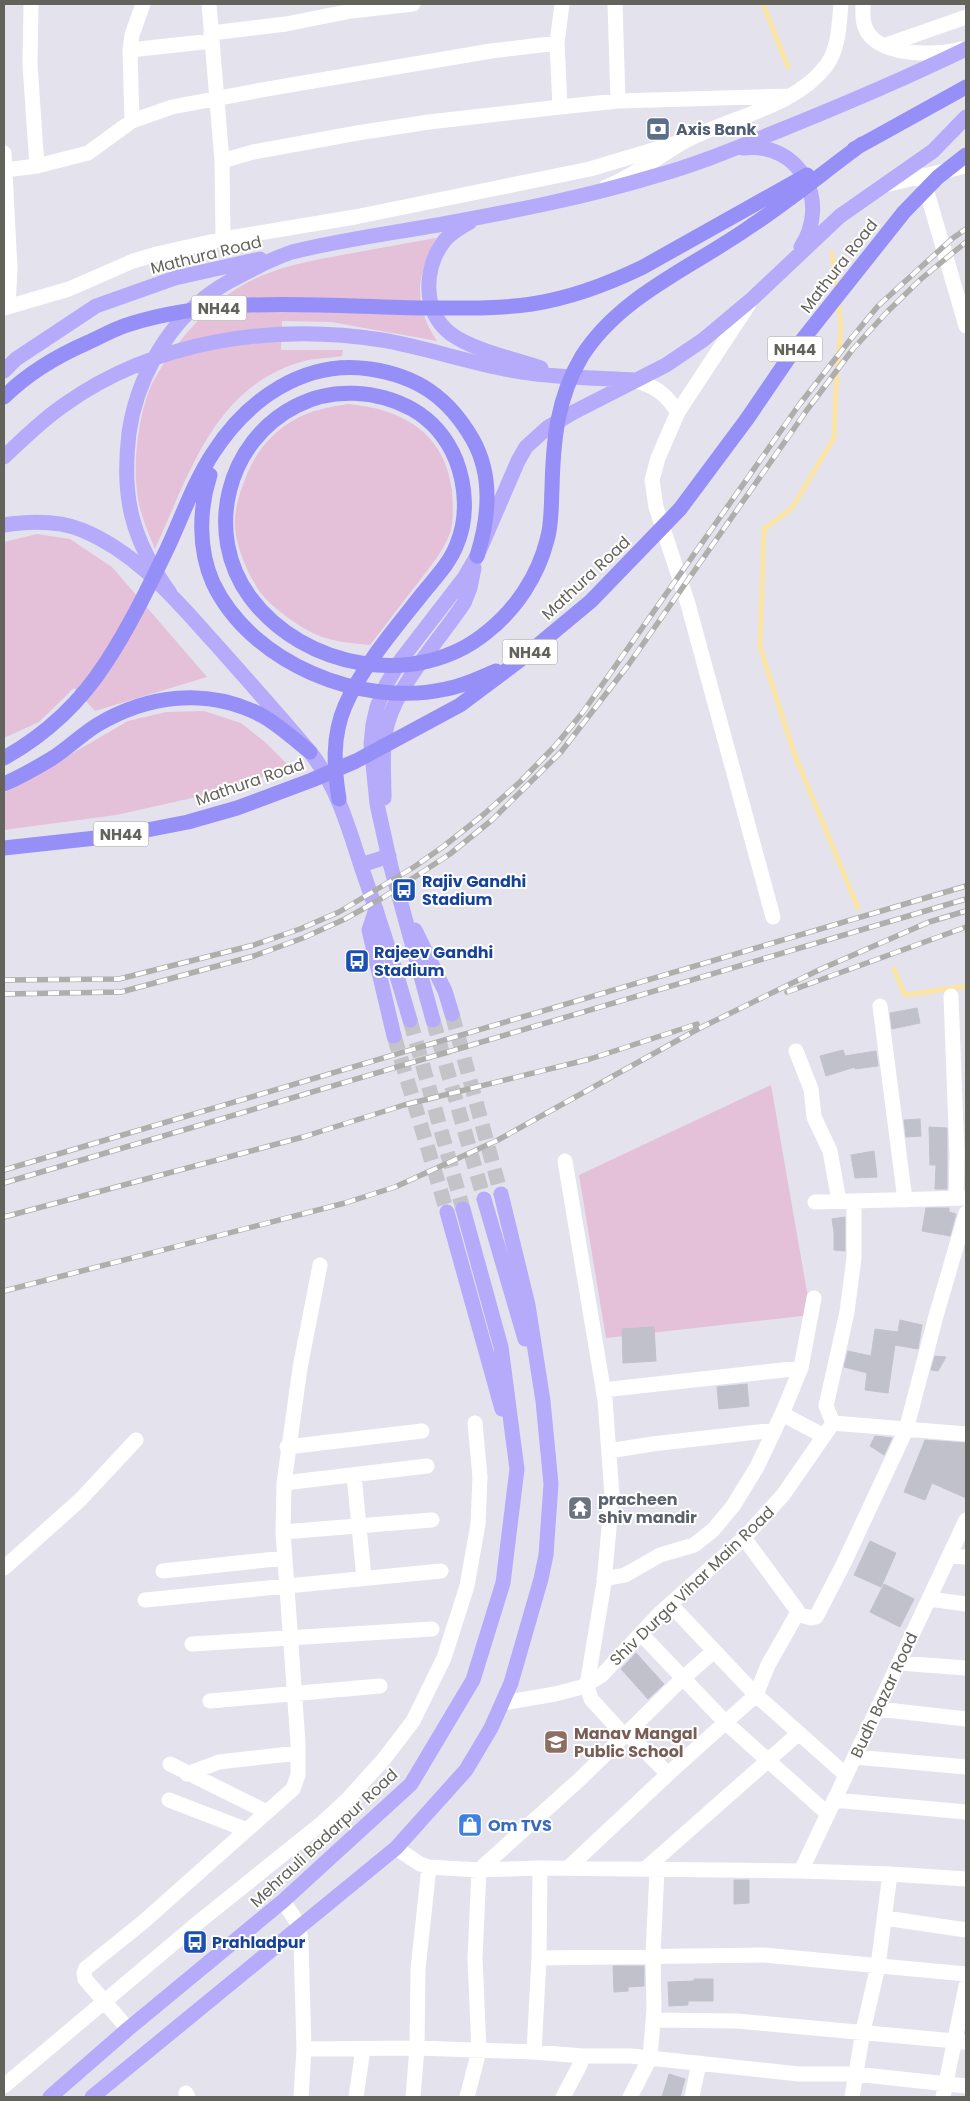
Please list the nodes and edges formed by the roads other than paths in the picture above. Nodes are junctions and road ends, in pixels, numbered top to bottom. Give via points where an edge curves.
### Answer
1 (31, 4) edge
2 (143, 4) edge
3 (209, 4) edge
4 (413, 4) edge
5 (562, 4) edge
6 (615, 4) edge
7 (842, 4) edge
8 (863, 4) edge
9 (966, 17) edge
10 (211, 37) junction
11 (557, 43) junction
12 (886, 45) junction
13 (966, 48) edge
14 (130, 50) junction
15 (966, 87) edge
16 (790, 96) junction
17 (217, 97) junction
18 (618, 101) junction
19 (560, 107) junction
20 (966, 117) edge
21 (132, 121) junction
22 (688, 140) junction
23 (862, 144) junction
24 (731, 150) junction
25 (4, 153) edge
26 (966, 155) edge
27 (222, 161) junction
28 (37, 166) junction
29 (966, 166) edge
30 (5, 170) junction
31 (922, 175) junction
32 (881, 186) junction
33 (588, 194) junction
34 (5, 198) edge
35 (476, 218) junction
36 (223, 240) junction
37 (290, 253) junction
38 (796, 256) junction
39 (752, 300) junction
40 (6, 308) edge
41 (966, 326) edge
42 (4, 370) edge
43 (563, 376) junction
44 (637, 380) junction
45 (4, 397) edge
46 (678, 412) junction
47 (224, 438) junction
48 (4, 457) edge
49 (4, 525) edge
50 (477, 556) junction
51 (170, 593) junction
52 (520, 660) junction
53 (310, 752) junction
54 (4, 758) edge
55 (4, 784) edge
56 (339, 799) junction
57 (4, 848) edge
58 (389, 856) junction
59 (361, 866) junction
60 (402, 904) junction
61 (376, 909) junction
62 (773, 917) dead end
63 (951, 996) dead end
64 (880, 1006) dead end
65 (452, 1014) tunnel mouth
66 (410, 1020) tunnel mouth
67 (433, 1020) tunnel mouth
68 (394, 1036) tunnel mouth
69 (796, 1051) dead end
70 (565, 1161) dead end
71 (501, 1194) tunnel mouth
72 (961, 1198) edge
73 (484, 1199) tunnel mouth
74 (906, 1200) junction
75 (847, 1201) junction
76 (816, 1202) dead end
77 (463, 1209) tunnel mouth
78 (447, 1212) tunnel mouth
79 (966, 1213) edge
80 (320, 1265) dead end
81 (814, 1298) dead end
82 (801, 1368) junction
83 (603, 1390) junction
84 (544, 1400) junction
85 (782, 1414) junction
86 (475, 1423) dead end
87 (833, 1423) junction
88 (775, 1430) junction
89 (906, 1430) junction
90 (422, 1431) dead end
91 (966, 1434) edge
92 (824, 1436) junction
93 (136, 1440) dead end
94 (287, 1447) junction
95 (609, 1451) junction
96 (427, 1466) dead end
97 (517, 1469) junction
98 (354, 1475) junction
99 (284, 1483) junction
100 (432, 1520) dead end
101 (966, 1520) edge
102 (360, 1527) junction
103 (283, 1532) junction
104 (744, 1538) junction
105 (949, 1556) junction
106 (966, 1557) edge
107 (285, 1558) junction
108 (4, 1568) edge
109 (441, 1571) dead end
110 (163, 1572) dead end
111 (364, 1578) junction
112 (604, 1580) junction
113 (286, 1584) junction
114 (929, 1599) junction
115 (145, 1600) dead end
116 (670, 1604) junction
117 (966, 1604) edge
118 (797, 1614) junction
119 (432, 1629) dead end
120 (640, 1634) junction
121 (292, 1638) junction
122 (192, 1644) dead end
123 (714, 1652) junction
124 (899, 1663) junction
125 (966, 1668) edge
126 (682, 1680) junction
127 (587, 1685) junction
128 (380, 1686) dead end
129 (295, 1694) junction
130 (756, 1695) junction
131 (210, 1701) dead end
132 (502, 1702) junction
133 (878, 1709) junction
134 (966, 1719) edge
135 (726, 1722) junction
136 (799, 1733) junction
137 (626, 1735) junction
138 (298, 1753) junction
139 (855, 1757) junction
140 (767, 1760) junction
141 (170, 1764) dead end
142 (966, 1767) edge
143 (187, 1774) junction
144 (668, 1774) junction
145 (846, 1775) junction
146 (169, 1800) dead end
147 (831, 1807) junction
148 (267, 1812) junction
149 (966, 1812) edge
150 (247, 1830) junction
151 (396, 1848) junction
152 (429, 1867) junction
153 (540, 1868) junction
154 (568, 1868) junction
155 (651, 1869) junction
156 (479, 1870) junction
157 (801, 1870) junction
158 (890, 1874) junction
159 (966, 1879) edge
160 (283, 1901) junction
161 (884, 1918) junction
162 (300, 1925) junction
163 (966, 1930) edge
164 (653, 1956) junction
165 (539, 1958) junction
166 (878, 1966) junction
167 (966, 1974) edge
168 (966, 1986) edge
169 (104, 2001) junction
170 (654, 2020) junction
171 (128, 2029) junction
172 (863, 2031) junction
173 (960, 2041) edge
174 (363, 2048) junction
175 (417, 2048) junction
176 (304, 2049) junction
177 (479, 2051) junction
178 (534, 2052) junction
179 (582, 2056) junction
180 (650, 2058) junction
181 (699, 2063) junction
182 (855, 2074) junction
183 (4, 2086) edge
184 (966, 2086) edge
185 (944, 2090) edge
186 (50, 2097) edge
187 (92, 2097) edge
188 (300, 2097) edge
189 (356, 2097) edge
190 (413, 2097) edge
191 (466, 2097) edge
192 (563, 2097) edge
193 (630, 2097) edge
194 (692, 2097) edge
195 (852, 2097) edge

1 - 28 street via 30,82
2 - 14 street
3 - 10 street
4 - 10 street via 351,10
5 - 11 street
6 - 18 street
7 - 16 street via 835,46 827,64 815,78
8 - 12 street via 864,27
9 - 12 street
10 - 14 street
10 - 17 street
11 - 17 street
11 - 19 street
12 - 13 street via 916,53
13 - 24 main road via 902,80
14 - 21 street
15 - 23 highway, NH44
16 - 18 street
16 - 22 street
17 - 21 street via 172,107
17 - 27 street
18 - 19 street
19 - 27 street via 357,133 253,152
20 - 32 main road via 933,151
21 - 28 street via 88,153
22 - 33 street via 610,185
22 - 36 street via 590,169 355,218
23 - 45 highway, NH44 via 643,267 565,296 504,307 267,305 180,313 130,324 78,347 33,374
23 - 56 highway via 751,226 632,302 598,335 571,376 556,421 548,538 540,561 518,601 470,645 418,664 378,666 348,661 317,650 281,628 250,598 239,579 226,535 229,487 244,453 261,432 300,403 338,393 362,394 394,400 419,413 441,433 459,468 464,507 457,546 448,562 400,622 358,681 346,702 336,736
24 - 33 main road via 656,176
24 - 38 main road via 775,151 794,163 807,181 812,221
25 - 30 street
26 - 52 highway, Mathura Road / NH44 via 904,212 792,353 680,509 591,601
27 - 36 street
28 - 30 street
29 - 31 street
30 - 34 street
31 - 32 street
31 - 41 street
32 - 38 main road via 840,216
33 - 35 main road
34 - 40 street via 10,268
35 - 37 main road
35 - 43 main road via 447,238 433,261 428,287 434,313 441,325 463,342
36 - 40 street via 133,261 69,289
37 - 42 main road, Mathura Road via 175,278 96,306
37 - 51 main road via 225,285 203,299 182,319 156,355 134,405 127,450 131,516 151,567
38 - 39 main road
39 - 44 main road via 704,340
39 - 46 street
43 - 44 main road
43 - 48 main road via 496,368 364,338 286,334 224,340 169,353 119,373 64,405
44 - 46 street via 659,389
44 - 50 main road via 574,412 536,436 518,461
46 - 62 street via 654,469 653,494 688,604
47 - 50 highway via 252,406 273,390 311,373 334,368 360,368 404,377 443,401 456,414 478,449 488,493
47 - 52 highway via 205,490 201,514 207,564 224,602 251,633 273,651 319,677 339,684 399,692 444,690
47 - 54 highway via 205,467 167,550 108,660 80,698 59,719
49 - 51 main road via 43,522 81,530 131,559
50 - 58 main road via 464,578 400,661 377,707 371,744 377,804
51 - 53 main road
52 - 57 highway, Mathura Road / NH44 via 460,705 356,761 312,780 188,822 106,837
53 - 55 highway via 260,715 227,703 190,697 150,701 95,726 52,758
53 - 56 main road
56 - 59 main road
58 - 59 main road
58 - 60 main road
59 - 61 main road
60 - 65 main road via 446,991
60 - 67 main road
61 - 66 main road
61 - 68 main road via 369,930
63 - 72 street
64 - 74 street
69 - 75 street via 811,1089 814,1117
70 - 83 street
71 - 84 main road via 528,1305
72 - 74 street
73 - 84 main road
74 - 75 street
75 - 76 street
75 - 87 street via 854,1258 847,1312 826,1406
77 - 97 main road via 501,1347
78 - 97 main road
79 - 89 street
80 - 94 street
81 - 82 street
82 - 83 street
82 - 85 street
83 - 95 street
84 - 132 main road via 551,1484 546,1555 512,1683
85 - 88 street
85 - 92 street
86 - 169 street via 480,1477 478,1524 467,1586 444,1658 412,1722 347,1800
87 - 89 street
87 - 92 street, Shiv Durga Vihar Main Road
88 - 95 street
88 - 112 street via 757,1468 713,1530 689,1548 660,1555 625,1575
89 - 91 street
89 - 118 street via 827,1598 814,1618
90 - 94 street
92 - 104 street, Shiv Durga Vihar Main Road via 783,1495
93 - 108 street via 80,1500
94 - 99 street
95 - 112 street via 612,1495
96 - 98 street
97 - 160 main road, Mehrauli Badarpur Road via 503,1583 473,1680 411,1784
98 - 99 street
98 - 102 street
99 - 103 street
100 - 102 street
101 - 105 street, Budh Bazar Road
102 - 103 street
102 - 111 street
103 - 107 street
104 - 116 street, Shiv Durga Vihar Main Road
104 - 118 street
105 - 106 street
105 - 114 street, Budh Bazar Road
107 - 110 street
107 - 113 street
109 - 111 street
111 - 113 street
112 - 127 street
113 - 115 street
113 - 121 street
114 - 117 street
114 - 124 street, Budh Bazar Road
116 - 120 street, Shiv Durga Vihar Main Road
116 - 123 street
118 - 130 street via 768,1665
119 - 121 street
120 - 126 street
120 - 127 street, Shiv Durga Vihar Main Road via 602,1675
121 - 122 street
121 - 129 street
123 - 126 street
123 - 130 street
124 - 125 street
124 - 133 street, Budh Bazar Road
126 - 135 street
126 - 137 street
127 - 132 street, Shiv Durga Vihar Main Road via 555,1694
127 - 137 street via 591,1699
128 - 129 street
129 - 131 street
129 - 138 street
130 - 135 street
130 - 136 street
132 - 151 main road via 466,1770
133 - 134 street
133 - 139 street, Budh Bazar Road
135 - 140 street
135 - 144 street
136 - 140 street
136 - 145 street
137 - 144 street
137 - 156 street
138 - 143 street via 219,1762
138 - 148 street via 297,1782
139 - 142 street
139 - 145 street, Budh Bazar Road
140 - 147 street
140 - 155 street
141 - 143 street
143 - 148 street
144 - 154 street
145 - 147 street, Budh Bazar Road
146 - 150 street
147 - 149 street
147 - 157 street, Budh Bazar Road
148 - 150 street
150 - 169 street via 86,1968 85,1979
151 - 152 street
151 - 162 main road
152 - 156 street
152 - 175 street via 418,1969
153 - 154 street
153 - 156 street
153 - 165 street
154 - 155 street
155 - 157 street
155 - 164 street
156 - 177 street via 475,1958
157 - 158 street
158 - 159 street
158 - 161 street
160 - 162 street
160 - 171 main road, Mehrauli Badarpur Road
161 - 163 street
161 - 166 street
162 - 176 street
162 - 187 main road
164 - 165 street
164 - 166 street via 764,1955
164 - 170 street
165 - 178 street
166 - 167 street
166 - 172 street
168 - 173 street
169 - 171 street
169 - 183 street
170 - 172 street via 737,2021
170 - 180 street
171 - 186 main road, Mehrauli Badarpur Road
172 - 173 street
172 - 182 street
173 - 185 street
174 - 175 street
174 - 176 street
174 - 189 street
175 - 177 street
175 - 190 street
176 - 188 street
177 - 178 street
177 - 191 street
178 - 179 street
179 - 180 street
179 - 192 street
180 - 181 street
180 - 193 street
181 - 182 street via 799,2074
181 - 194 street
182 - 185 street
182 - 195 street
184 - 185 street

